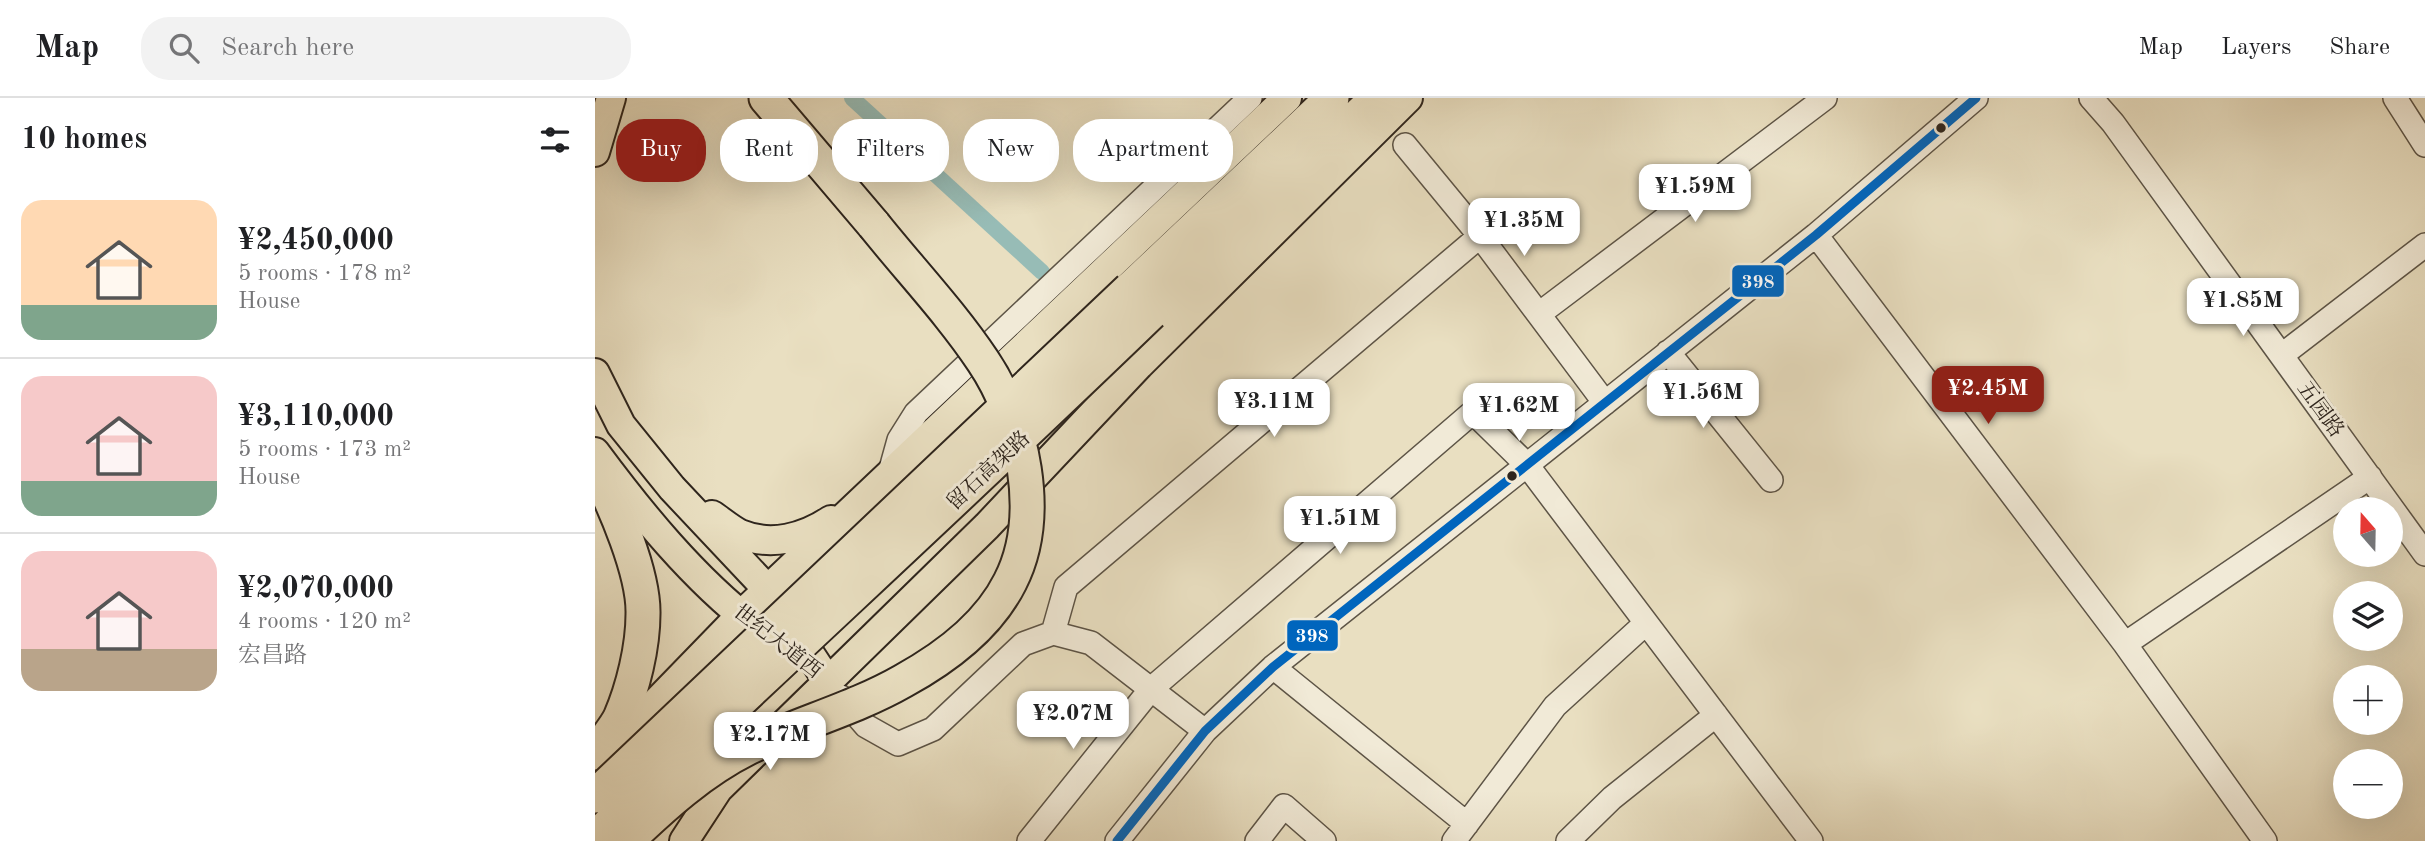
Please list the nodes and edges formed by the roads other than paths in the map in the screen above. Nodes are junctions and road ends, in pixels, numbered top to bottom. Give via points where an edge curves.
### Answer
1 (611, 98) edge
2 (766, 98) edge
3 (1250, 98) edge
4 (1287, 98) edge
5 (1332, 98) edge
6 (1377, 98) edge
7 (1408, 98) edge
8 (1825, 98) edge
9 (1976, 98) edge
10 (2091, 98) edge
11 (2395, 98) edge
12 (1405, 145) dead end
13 (2425, 145) edge
14 (595, 152) edge
15 (1816, 235) junction
16 (1480, 236) junction
17 (2425, 245) edge
18 (1141, 301) junction
19 (1539, 314) junction
20 (1668, 352) junction
21 (2282, 355) junction
22 (595, 373) edge
23 (1605, 402) junction
24 (595, 452) edge
25 (1527, 465) junction
26 (595, 467) edge
27 (2370, 477) junction
28 (1771, 480) dead end
29 (880, 485) junction
30 (671, 488) junction
31 (2425, 554) edge
32 (768, 590) junction
33 (741, 615) junction
34 (1646, 623) junction
35 (1053, 634) junction
36 (2125, 644) junction
37 (1273, 667) junction
38 (827, 680) junction
39 (1151, 689) junction
40 (1716, 715) junction
41 (1205, 731) junction
42 (595, 753) edge
43 (595, 765) edge
44 (718, 789) junction
45 (595, 796) edge
46 (1460, 833) edge
47 (595, 838) edge
48 (627, 841) edge
49 (663, 841) edge
50 (684, 841) edge
51 (1029, 841) edge
52 (1117, 841) edge
53 (1257, 841) edge
54 (1324, 841) edge
55 (1568, 841) edge
56 (1811, 841) edge
57 (2265, 841) edge

1 - 14 main road
2 - 48 highway, bridge via 984,362 1015,425 1023,457 1027,499 1020,557 993,608 940,660 901,683 746,749 657,811
3 - 29 street via 916,413
4 - 29 main road
5 - 18 highway, 留石高架路
6 - 18 highway, 留石高架路
7 - 38 main road via 1157,346 987,526
8 - 19 street
9 - 15 street
10 - 21 street, 五园路
11 - 13 street
12 - 16 street
15 - 20 street
15 - 36 street
16 - 19 street
16 - 35 street via 1066,587
17 - 21 street
18 - 45 highway, 留石高架路, bridge
18 - 47 highway, 留石高架路, bridge via 1017,443
19 - 23 street
20 - 23 street
20 - 28 street
21 - 27 street, 五园路
22 - 30 main road via 621,425
23 - 25 street
24 - 33 main road, 世纪大道西 via 638,509
25 - 34 street
25 - 37 street
25 - 39 street via 1473,412
26 - 42 highway via 624,531 643,613 636,663 619,720
27 - 31 street, 五园路
27 - 36 street
29 - 30 main road via 818,529 788,540 739,533
29 - 32 main road
30 - 32 main road, 世纪大道西
32 - 33 main road
32 - 38 main road, 世纪大道西
33 - 38 main road, 世纪大道西
33 - 43 main road
34 - 40 street
34 - 46 street via 1555,706
35 - 38 street via 1023,644 933,729 898,744 866,726
35 - 39 street via 1091,643
36 - 57 street
37 - 41 street
37 - 46 street
38 - 44 main road
39 - 41 street
39 - 51 street
40 - 55 street via 1612,798
40 - 56 street
41 - 52 street
44 - 49 main road
44 - 50 main road
53 - 54 street via 1285,806

